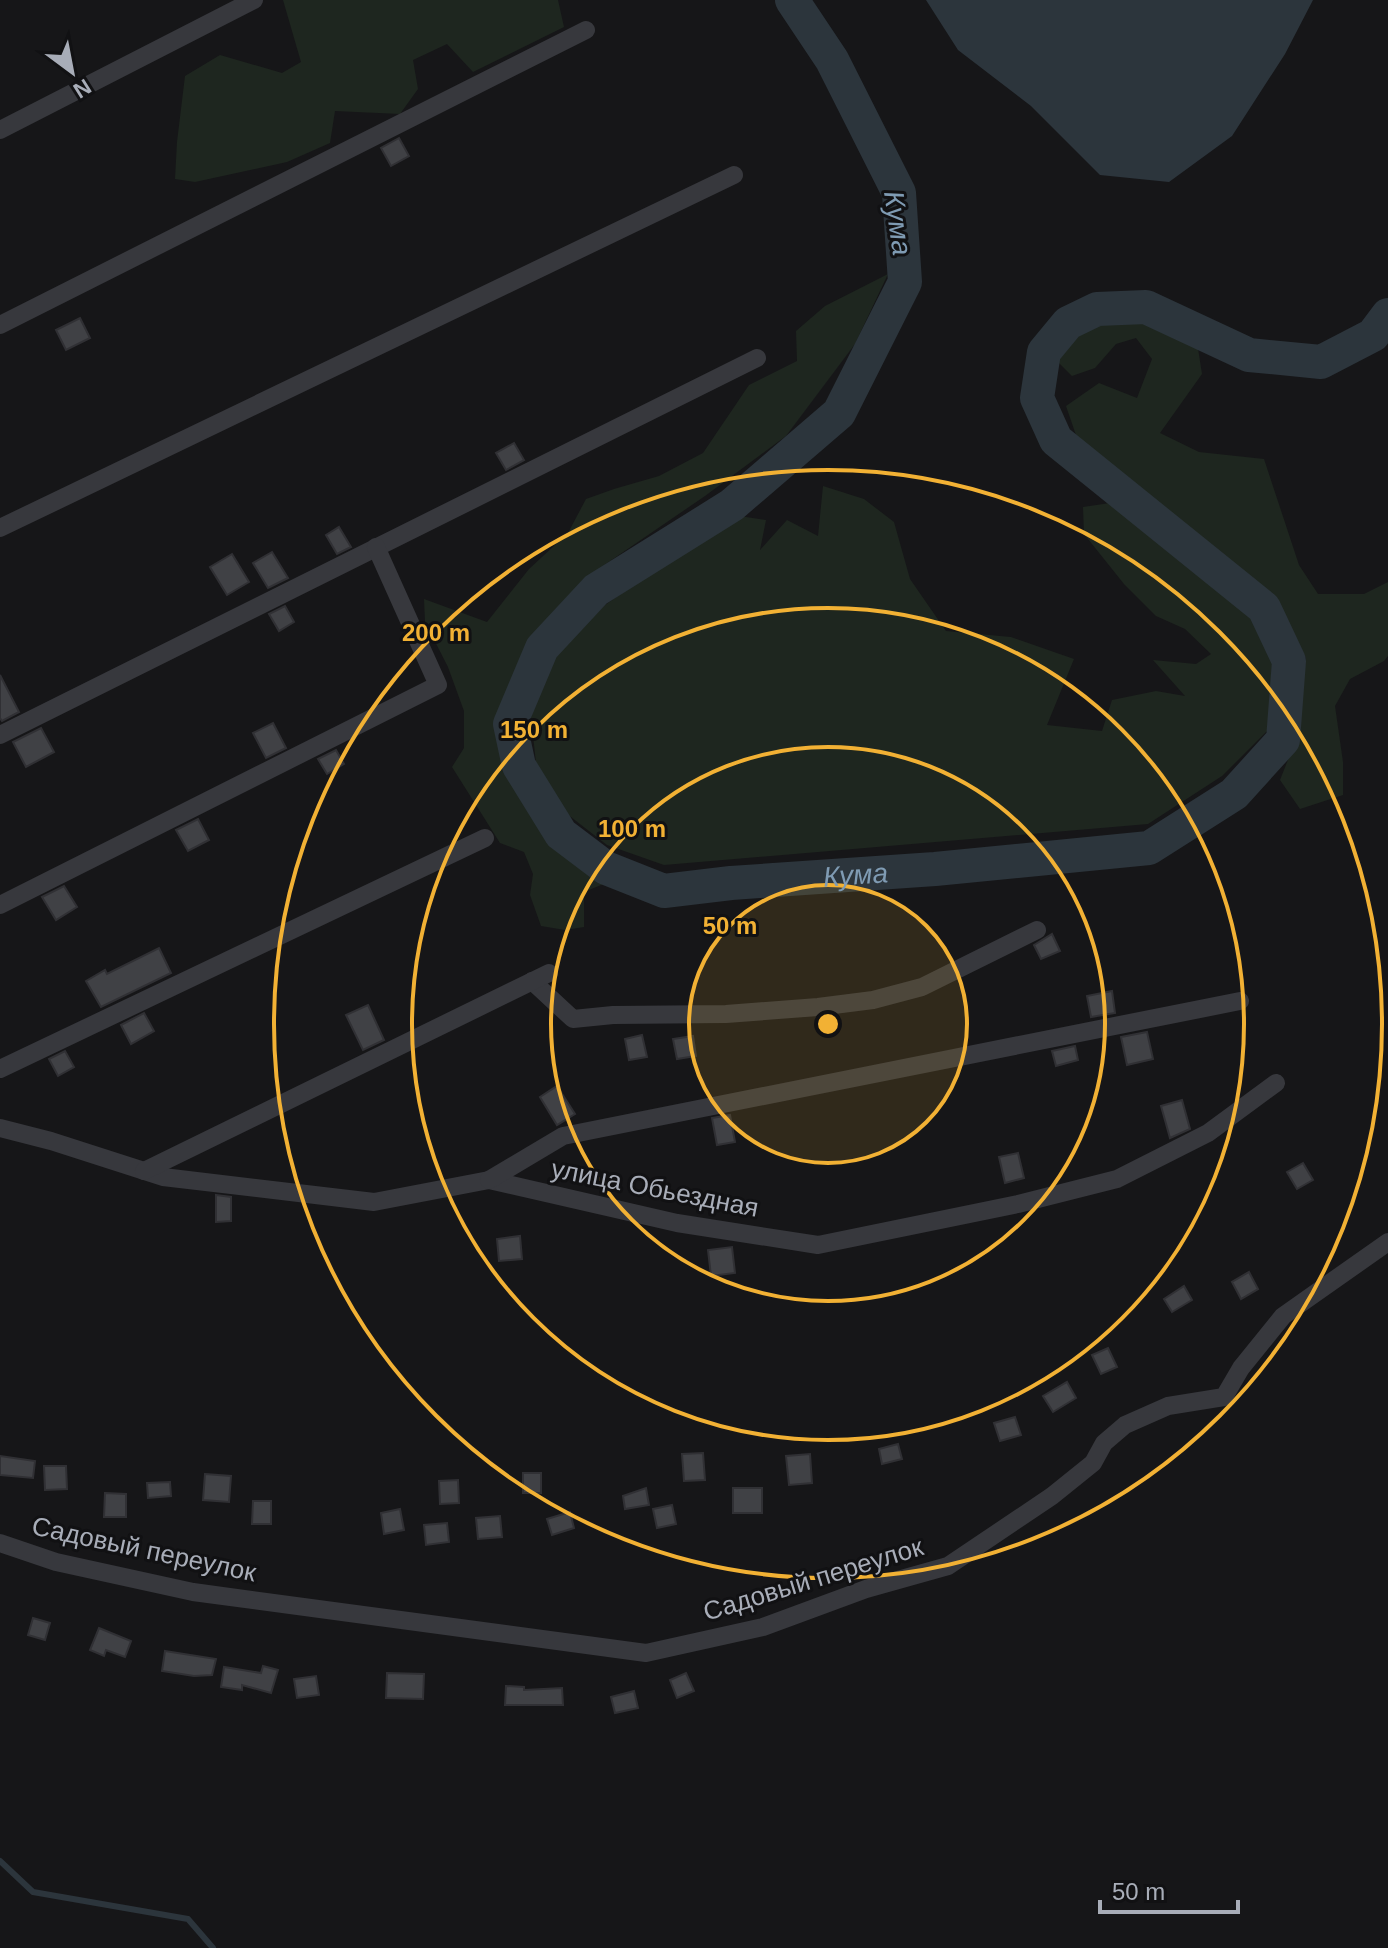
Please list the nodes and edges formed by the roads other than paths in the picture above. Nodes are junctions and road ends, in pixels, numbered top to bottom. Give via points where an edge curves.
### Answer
1 (254, 0) edge
2 (586, 30) dead end
3 (0, 130) edge
4 (734, 175) dead end
5 (0, 325) edge
6 (757, 358) dead end
7 (0, 528) edge
8 (376, 547) junction
9 (0, 735) edge
10 (485, 838) dead end
11 (0, 905) edge
12 (1037, 930) dead end
13 (1240, 1001) dead end
14 (0, 1069) edge
15 (1276, 1083) dead end
16 (0, 1128) edge
17 (144, 1171) junction
18 (489, 1180) junction
19 (1388, 1242) edge
20 (0, 1543) edge

1 - 3 street
2 - 5 street
4 - 7 street
6 - 8 street
8 - 9 street
8 - 11 street via 438,685
10 - 14 street
12 - 17 street via 922,987 818,1007 573,1019 541,977
13 - 18 street via 563,1136
15 - 18 street, улица Обьездная via 1208,1133 1117,1179 818,1245 677,1223
16 - 17 street, улица Обьездная
17 - 18 street, улица Обьездная via 374,1202
19 - 20 street, Садовый переулок via 1283,1316 1224,1397 1168,1406 1125,1425 1083,1472 948,1566 763,1627 646,1653 193,1592 56,1562

